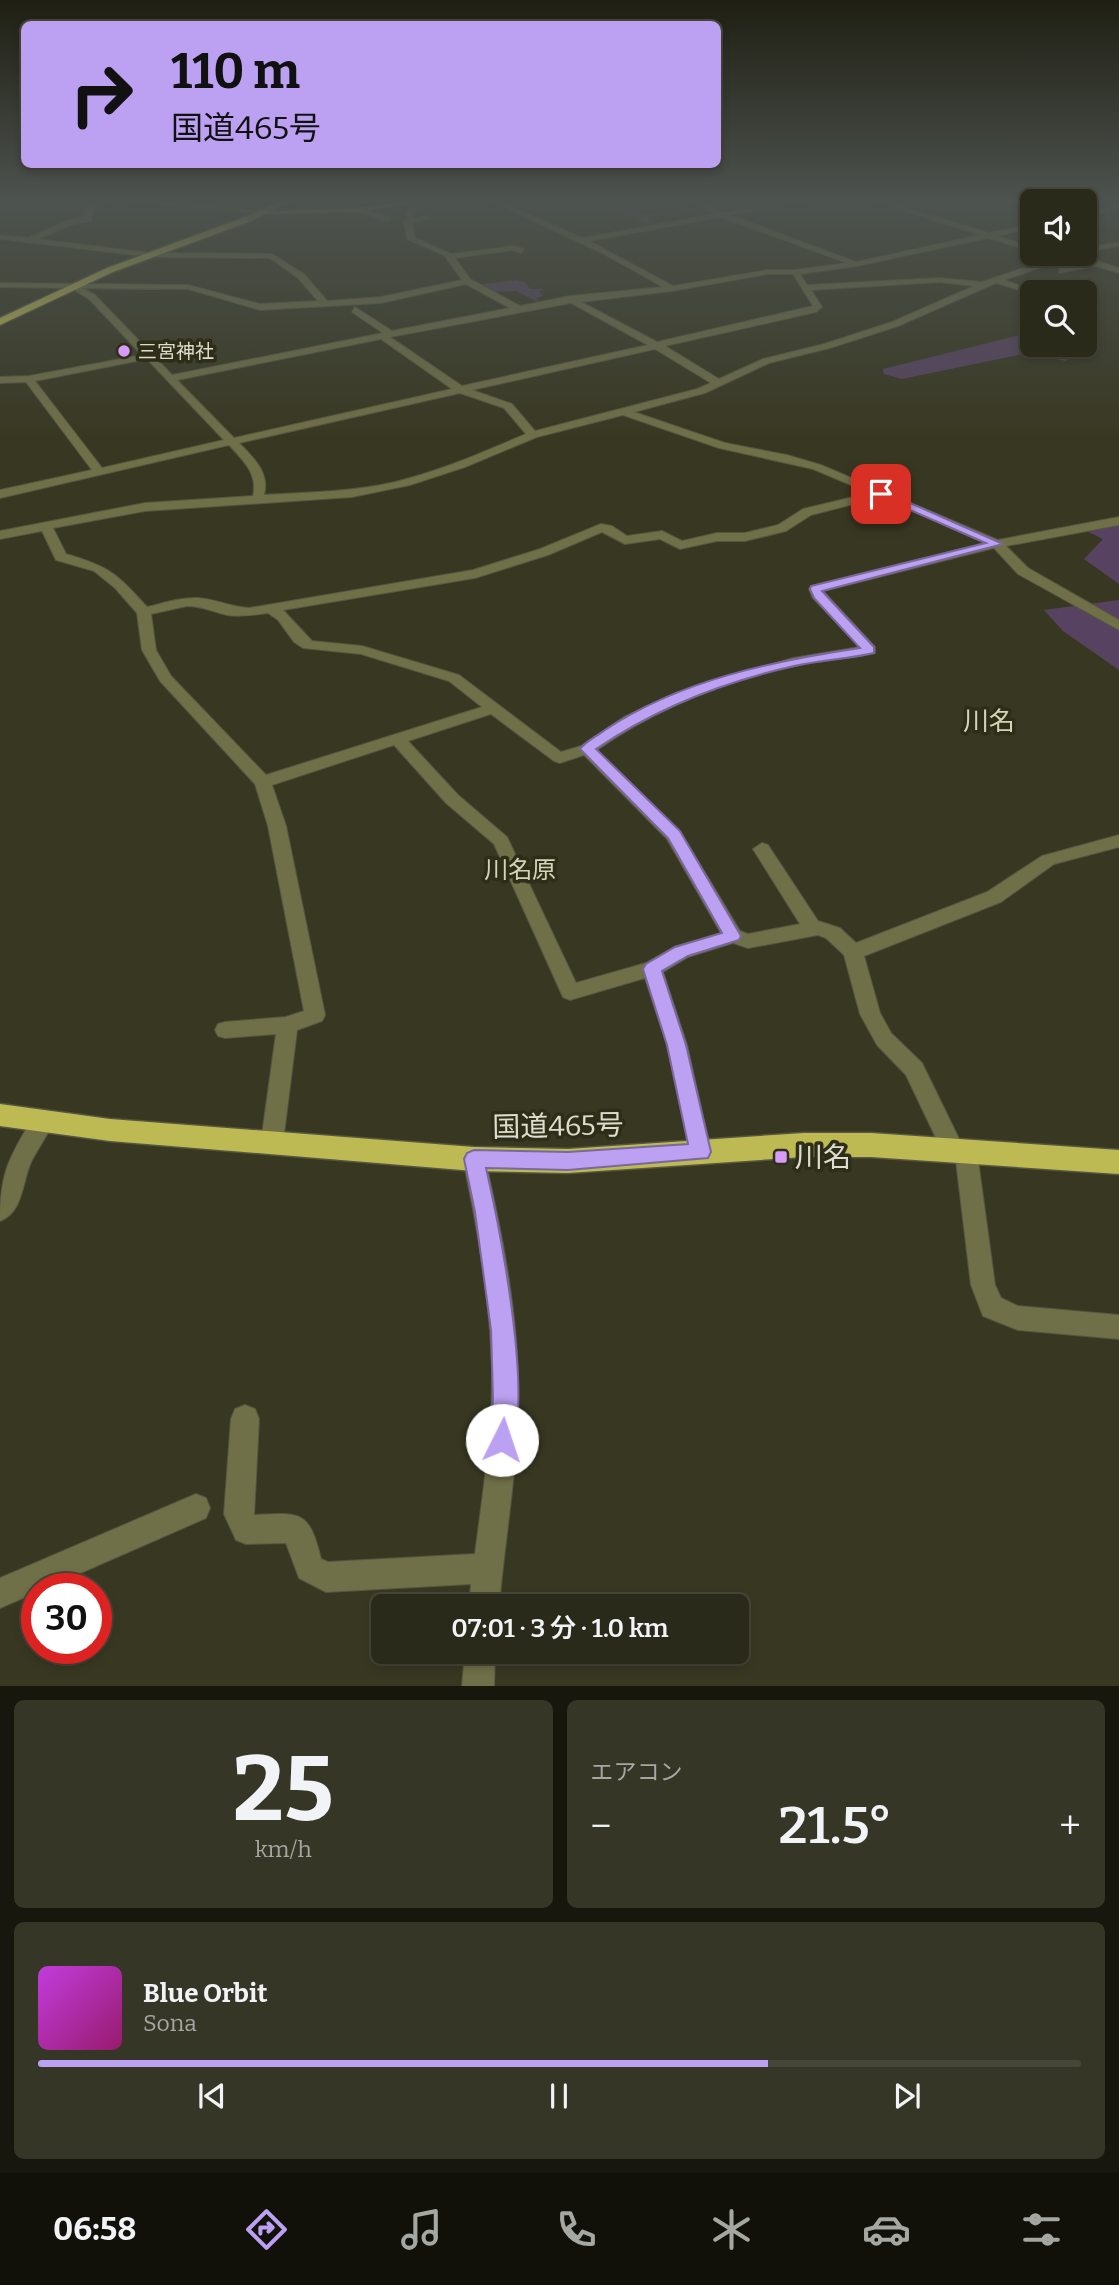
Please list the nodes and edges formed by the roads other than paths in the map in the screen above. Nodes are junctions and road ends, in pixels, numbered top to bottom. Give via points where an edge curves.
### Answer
1 (93, 280) edge
2 (304, 280) edge
3 (659, 280) edge
4 (725, 280) edge
5 (801, 280) edge
6 (927, 280) edge
7 (953, 280) edge
8 (1001, 280) edge
9 (467, 281) joint
10 (997, 281) junction
11 (983, 285) junction
12 (0, 286) edge
13 (806, 287) junction
14 (73, 288) junction
15 (1020, 288) edge
16 (672, 289) junction
17 (570, 299) junction
18 (324, 303) junction
19 (517, 308) junction
20 (355, 310) dead end
21 (0, 322) edge
22 (386, 335) junction
23 (653, 345) junction
24 (150, 356) junction
25 (170, 378) junction
26 (29, 379) junction
27 (0, 380) edge
28 (717, 382) junction
29 (459, 388) junction
30 (622, 411) junction
31 (533, 435) junction
32 (231, 440) junction
33 (98, 470) junction
34 (0, 494) edge
35 (881, 494) junction
36 (258, 498) junction
37 (1119, 521) edge
38 (46, 526) junction
39 (0, 535) edge
40 (997, 544) junction
41 (272, 609) junction
42 (144, 612) junction
43 (1119, 626) edge
44 (495, 708) junction
45 (398, 740) junction
46 (587, 749) junction
47 (263, 782) junction
48 (1119, 841) edge
49 (762, 849) dead end
50 (813, 929) junction
51 (733, 936) junction
52 (853, 952) junction
53 (652, 969) junction
54 (287, 1025) junction
55 (225, 1030) dead end
56 (0, 1115) edge
57 (43, 1121) junction
58 (272, 1142) junction
59 (700, 1152) junction
60 (960, 1152) junction
61 (474, 1159) junction
62 (1119, 1162) edge
63 (0, 1210) edge
64 (1119, 1327) edge
65 (245, 1419) dead end
66 (196, 1508) dead end
67 (487, 1568) junction
68 (0, 1594) edge
69 (485, 1594) edge
70 (479, 1664) edge
71 (478, 1686) edge

1 - 14 highway
2 - 18 street
3 - 16 street
4 - 16 street
5 - 13 street
6 - 13 street via 838,289
7 - 11 street
8 - 10 street
9 - 18 street via 381,300
9 - 19 street
10 - 11 street
10 - 15 street
11 - 28 street via 919,316 766,361
12 - 14 street
13 - 23 street via 818,307 813,310
14 - 18 street via 188,287 260,307
14 - 21 highway
14 - 24 street via 92,297
16 - 17 street
17 - 19 street
17 - 23 street
19 - 22 street
20 - 22 street
22 - 25 street
22 - 29 street
23 - 28 street
23 - 29 street
24 - 25 street
24 - 26 street
25 - 32 street
26 - 27 street
26 - 33 street
28 - 30 street via 684,396
29 - 31 street via 508,406
29 - 32 street
30 - 31 street
30 - 35 street via 723,446 817,467
31 - 36 street via 399,484 352,493
32 - 33 street
32 - 36 street via 254,464 261,485
33 - 34 street
35 - 40 street
35 - 41 street via 807,512 782,528 680,545 662,535 625,540 601,528 475,574
36 - 38 street via 145,507
37 - 40 street
38 - 39 street
38 - 42 street via 61,557 99,568
40 - 43 street via 1023,571
40 - 46 street via 816,589 870,650 793,662 681,696 629,720
41 - 42 street via 229,611 187,602
41 - 44 street via 308,645 362,650 454,678
42 - 47 street via 149,650 164,678
44 - 45 street
44 - 46 street via 552,754 561,758
45 - 47 street
45 - 53 street via 452,799 500,841 570,992
46 - 51 street via 674,835
47 - 54 street via 277,826 314,1015
48 - 52 street via 1048,860 994,897
49 - 50 street
50 - 51 street via 748,941
50 - 52 street via 833,933
51 - 53 street via 681,952
52 - 60 street via 870,1014 884,1040 914,1069
53 - 59 street via 677,1045
54 - 55 street
54 - 58 street
56 - 57 highway, 国道465号
57 - 58 highway, 国道465号
57 - 63 street via 20,1160
58 - 61 highway, 国道465号
59 - 60 highway, 国道465号 via 804,1145
59 - 61 highway, 国道465号 via 568,1161
60 - 62 highway, 国道465号
60 - 64 street via 983,1285 992,1307 1018,1318
61 - 67 street via 502,1330 505,1398
65 - 67 street via 237,1514 246,1530 293,1528 302,1539 309,1567 326,1577
66 - 68 street
67 - 69 street
70 - 71 street

